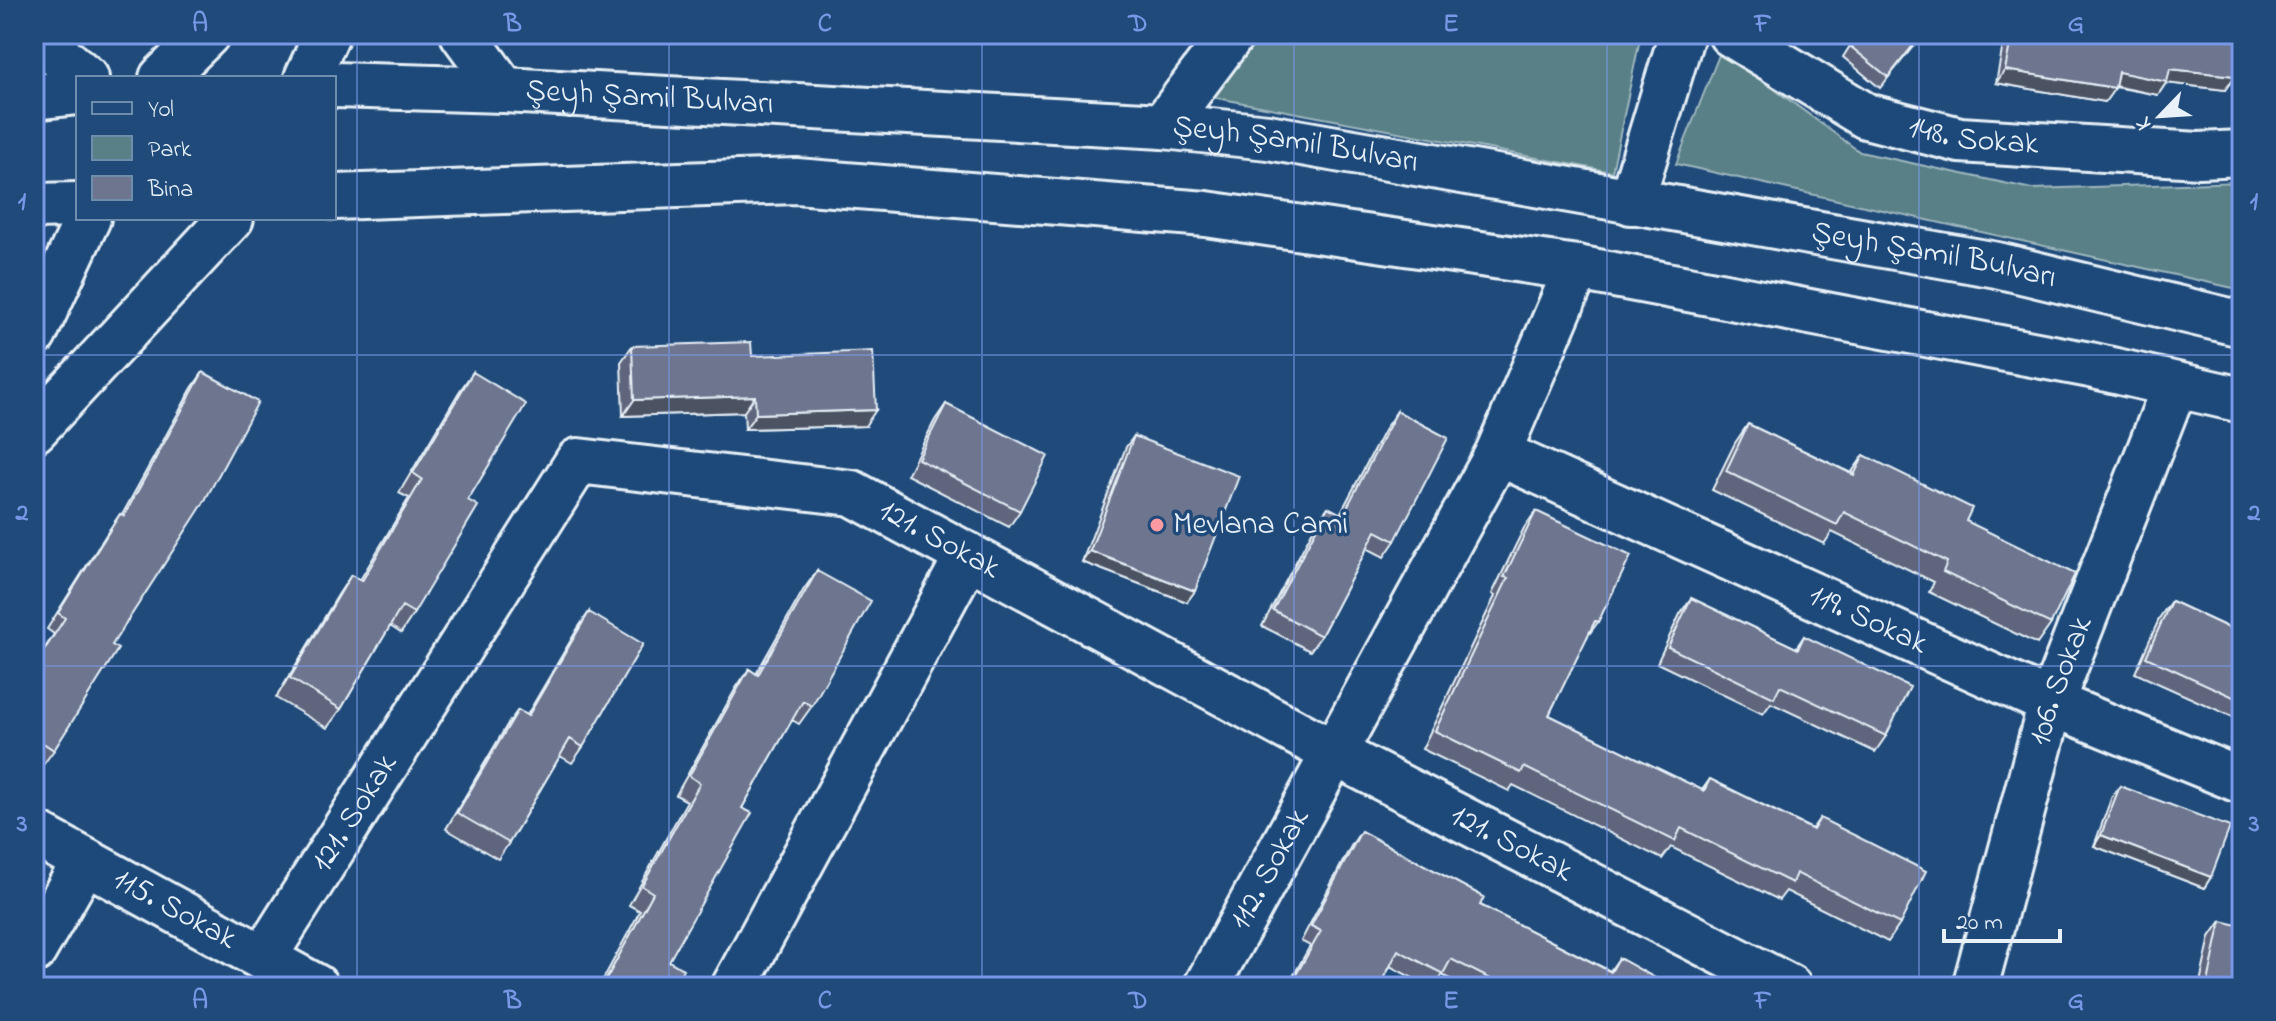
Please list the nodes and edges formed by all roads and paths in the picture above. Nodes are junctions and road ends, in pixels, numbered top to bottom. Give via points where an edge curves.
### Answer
1 (207, 34) edge
2 (327, 34) edge
3 (463, 34) edge
4 (1232, 34) edge
5 (1682, 34) edge
6 (1731, 34) edge
7 (34, 35) edge
8 (84, 76) edge
9 (164, 76) edge
10 (308, 76) edge
11 (336, 85) edge
12 (504, 90) junction
13 (76, 92) edge
14 (34, 97) edge
15 (1163, 126) junction
16 (2242, 153) edge
17 (336, 197) edge
18 (1631, 202) junction
19 (76, 205) edge
20 (34, 206) edge
21 (87, 220) edge
22 (229, 220) edge
23 (1577, 268) junction
24 (37, 314) edge
25 (2242, 324) edge
26 (2175, 385) junction
27 (2242, 400) edge
28 (34, 430) edge
29 (1498, 453) junction
30 (968, 555) junction
31 (2051, 703) junction
32 (1334, 753) junction
33 (2242, 781) edge
34 (34, 833) edge
35 (85, 861) junction
36 (34, 950) edge
37 (264, 957) junction
38 (316, 987) edge
39 (734, 987) edge
40 (1206, 987) edge
41 (1789, 987) edge
42 (1975, 987) edge

1 - 9 street
2 - 10 street
3 - 12 street
4 - 15 street
5 - 18 street
6 - 16 street, 148. Sokak via 1866,116 1960,140
7 - 8 street
11 - 12 street, Şeyh Şamil Bulvarı
12 - 15 street, Şeyh Şamil Bulvarı
13 - 14 street
15 - 18 street, Şeyh Şamil Bulvarı via 1268,137
17 - 23 street via 796,181 1206,214
18 - 25 street, Şeyh Şamil Bulvarı via 1997,265
19 - 20 street
21 - 24 street
22 - 28 street
23 - 26 street
23 - 29 street, 112. Sokak
26 - 27 street
26 - 31 street, 106. Sokak
29 - 31 street, 119. Sokak
29 - 32 street, 112. Sokak
30 - 32 street, 121. Sokak
30 - 37 street, 121. Sokak via 852,493 578,461
30 - 39 street
31 - 33 street, 119. Sokak
31 - 42 street, 106. Sokak
32 - 40 street, 112. Sokak
32 - 41 street, 121. Sokak
34 - 35 street, 115. Sokak
35 - 36 street
35 - 37 street, 115. Sokak
37 - 38 street, 115. Sokak

